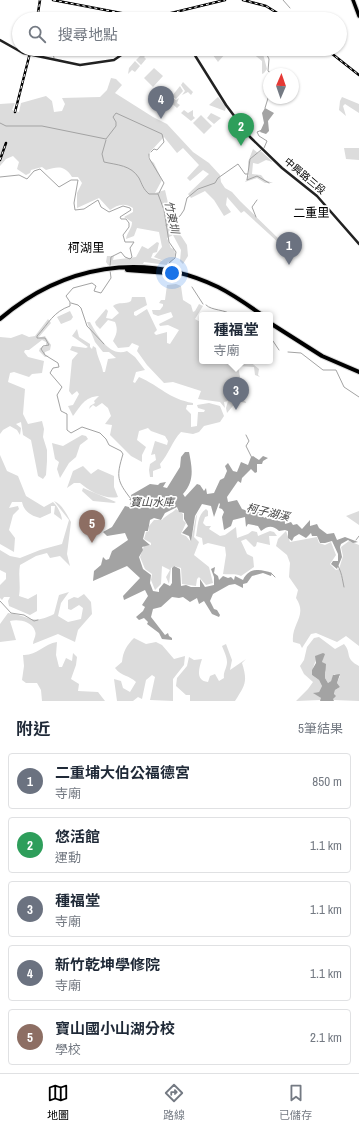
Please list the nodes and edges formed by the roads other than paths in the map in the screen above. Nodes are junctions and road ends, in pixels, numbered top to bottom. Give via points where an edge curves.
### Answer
1 (353, 0) edge
2 (359, 11) edge
3 (359, 16) edge
4 (0, 39) edge
5 (12, 46) edge
6 (43, 56) edge
7 (118, 56) edge
8 (197, 56) edge
9 (359, 243) edge
10 (117, 269) junction
11 (102, 270) junction
12 (253, 312) edge
13 (257, 312) edge
14 (0, 319) edge
15 (0, 322) edge
16 (273, 324) edge
17 (279, 329) junction
18 (359, 368) edge
19 (359, 372) edge

1 - 2 highway
1 - 3 highway
4 - 5 main road
6 - 7 main road via 84,64
8 - 9 main road, 中興路三段 via 248,133 271,156 318,194
10 - 11 highway
10 - 12 highway via 153,271 184,277 219,290
10 - 13 highway via 156,268 192,276 219,288
11 - 14 highway via 49,286
11 - 15 highway via 50,288
16 - 17 highway
17 - 18 highway via 324,355
17 - 19 highway via 322,356

